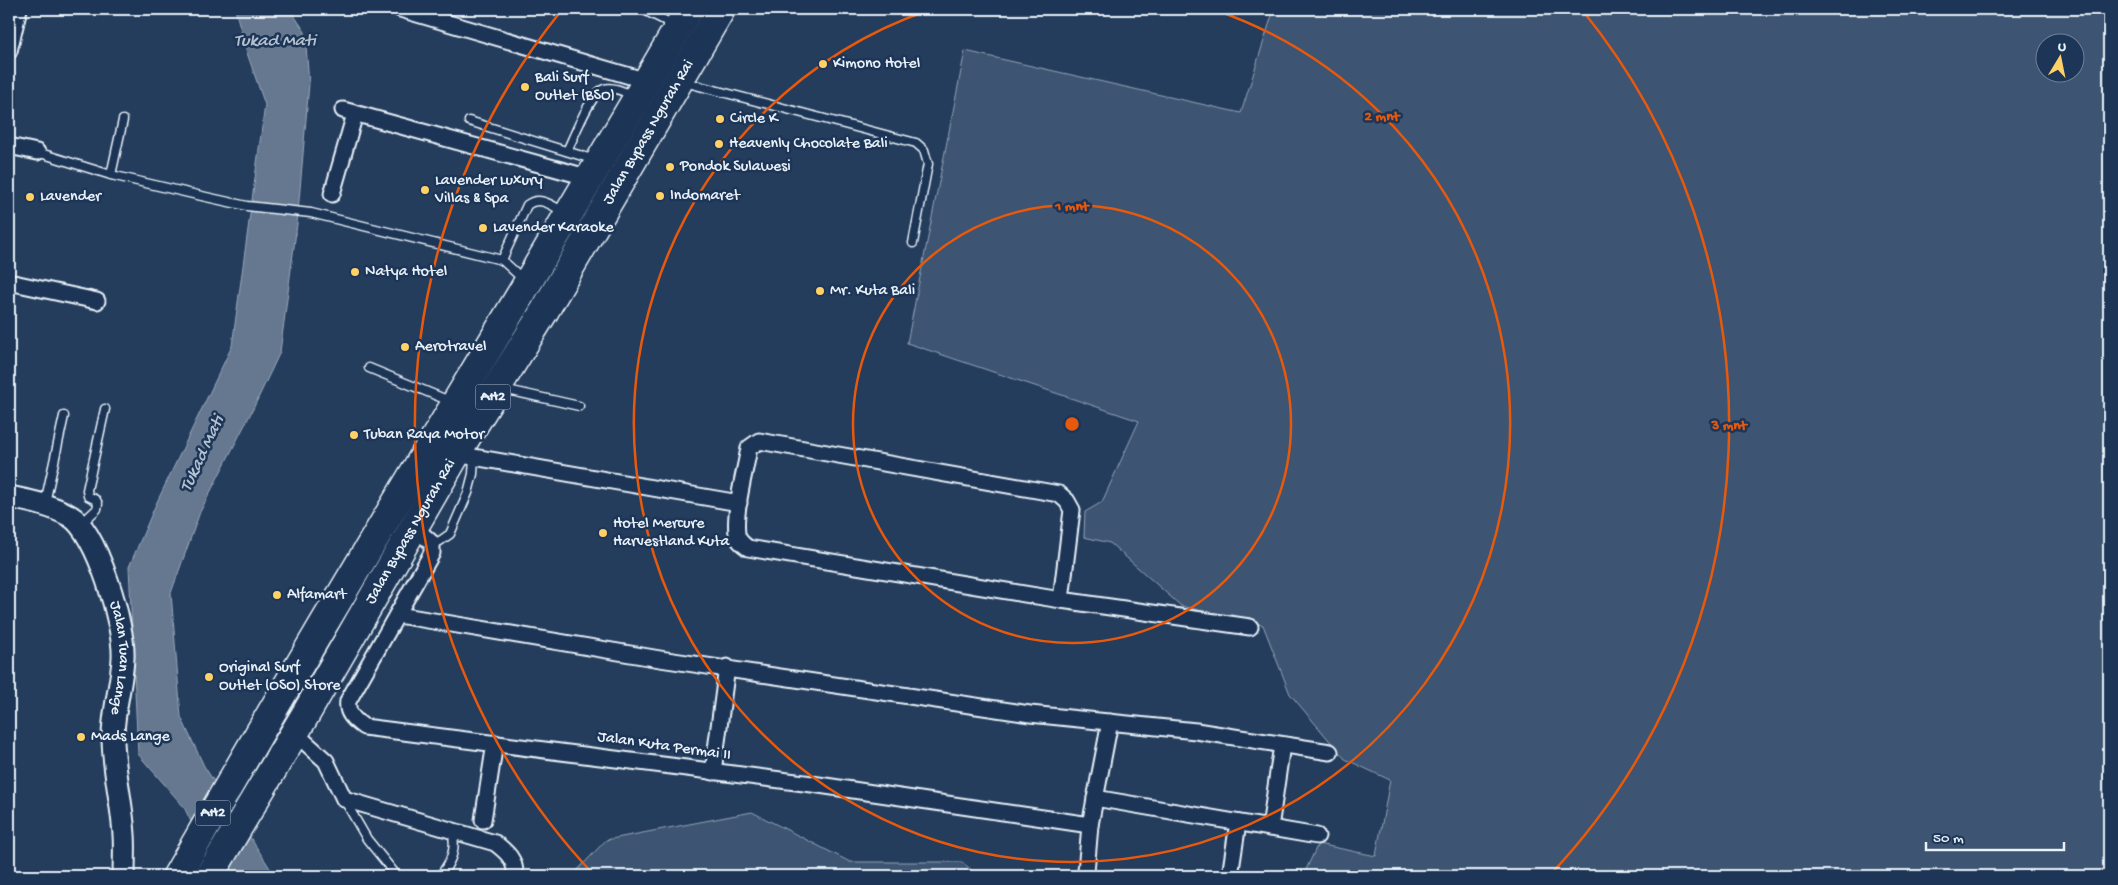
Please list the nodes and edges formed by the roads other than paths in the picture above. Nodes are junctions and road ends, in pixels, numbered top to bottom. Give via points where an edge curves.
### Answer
1 (19, 9) edge
2 (400, 9) edge
3 (642, 9) edge
4 (721, 9) edge
5 (683, 18) edge
6 (9, 50) edge
7 (680, 81) junction
8 (642, 89) junction
9 (123, 120) dead end
10 (469, 121) dead end
11 (9, 146) edge
12 (568, 151) junction
13 (37, 152) joint
14 (595, 170) junction
15 (111, 175) junction
16 (332, 194) dead end
17 (569, 215) junction
18 (914, 243) dead end
19 (502, 260) junction
20 (9, 282) edge
21 (528, 284) junction
22 (98, 301) dead end
23 (369, 368) dead end
24 (498, 388) junction
25 (456, 404) junction
26 (579, 406) dead end
27 (105, 409) dead end
28 (64, 416) dead end
29 (465, 455) junction
30 (9, 496) edge
31 (739, 503) junction
32 (45, 505) junction
33 (81, 524) junction
34 (423, 535) junction
35 (1061, 600) junction
36 (398, 615) junction
37 (1250, 627) dead end
38 (727, 668) junction
39 (1110, 722) junction
40 (294, 732) junction
41 (495, 743) junction
42 (1282, 745) junction
43 (1330, 752) dead end
44 (713, 772) junction
45 (1095, 798) junction
46 (344, 799) junction
47 (483, 820) dead end
48 (1238, 823) junction
49 (1090, 825) junction
50 (1270, 828) junction
51 (452, 831) junction
52 (1317, 836) dead end
53 (182, 869) edge
54 (124, 876) edge
55 (209, 876) edge
56 (397, 876) edge
57 (440, 876) edge
58 (515, 876) edge
59 (1089, 876) edge
60 (1230, 876) edge

1 - 6 street
2 - 8 street
3 - 5 lane
4 - 7 highway, Jalan Bypass Ngurah Rai / AH2
5 - 8 highway, Jalan Bypass Ngurah Rai / AH2
7 - 18 lane via 916,143 924,150 928,164
7 - 24 highway, Jalan Bypass Ngurah Rai / AH2
8 - 12 lane via 605,88 596,93
8 - 14 highway, Jalan Bypass Ngurah Rai / AH2
9 - 15 lane
10 - 12 lane
11 - 13 street
12 - 14 lane
13 - 15 lane
14 - 16 street via 349,112
14 - 17 highway, Jalan Bypass Ngurah Rai / AH2
15 - 19 lane via 247,206 311,212
17 - 19 lane via 541,200 533,200 527,205
17 - 21 highway, Jalan Bypass Ngurah Rai / AH2
19 - 21 lane
20 - 22 street
21 - 25 highway, Jalan Bypass Ngurah Rai / AH2
23 - 25 lane
24 - 26 lane
24 - 29 highway, Jalan Bypass Ngurah Rai / AH2
25 - 53 highway, Jalan Bypass Ngurah Rai / AH2
27 - 33 lane via 87,490 88,496 96,500 97,509
28 - 32 lane
29 - 31 street
29 - 34 highway, Jalan Bypass Ngurah Rai / AH2
30 - 32 street, Jalan Tuan Lange
31 - 35 street via 737,534 740,542 748,548
31 - 35 street via 749,448 759,441 1060,494 1072,510
32 - 33 street, Jalan Tuan Lange
33 - 54 street, Jalan Tuan Lange via 91,538 107,582 122,641 123,666 113,738 124,834
34 - 36 street, Jalan Kuta Permai II via 432,553 430,561
34 - 40 highway, Jalan Bypass Ngurah Rai / AH2
35 - 37 street
36 - 38 street
36 - 41 street, Jalan Kuta Permai II via 348,701 350,714 364,727
38 - 39 street via 1030,714
38 - 44 street
39 - 42 street
39 - 45 street
40 - 46 street via 326,761
40 - 55 highway, Jalan Bypass Ngurah Rai / AH2
41 - 44 street, Jalan Kuta Permai II
41 - 47 street
42 - 43 street
42 - 50 street
44 - 49 street, Jalan Kuta Permai II
45 - 48 street
45 - 49 street
46 - 51 street
46 - 56 lane via 367,839
48 - 50 street
48 - 60 street
49 - 59 street via 1086,872
50 - 52 street
51 - 57 lane via 454,852
51 - 58 street via 495,843 513,860

